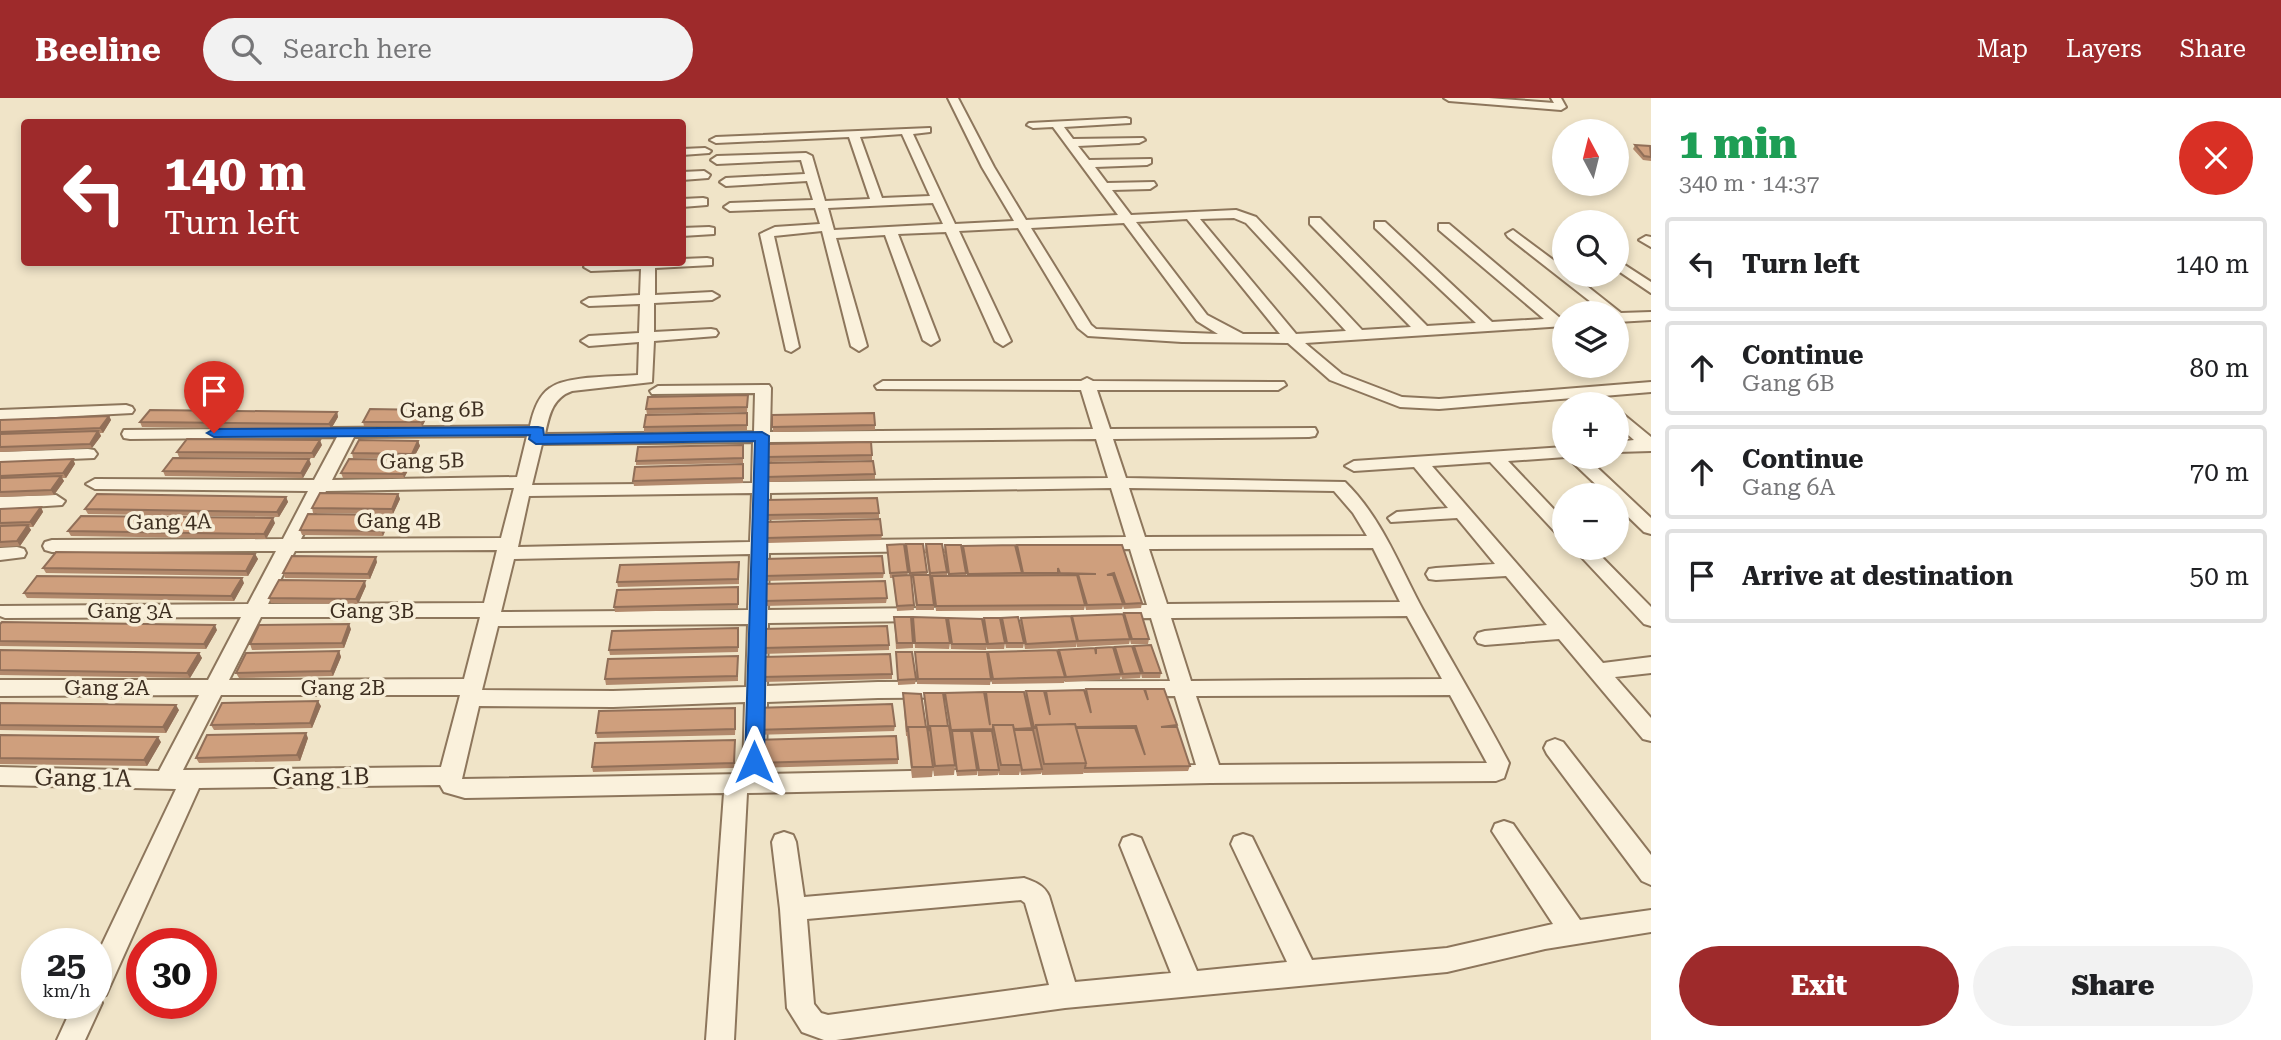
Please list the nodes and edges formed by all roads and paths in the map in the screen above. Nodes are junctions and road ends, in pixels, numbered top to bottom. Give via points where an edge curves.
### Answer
1 (953, 98) edge
2 (1449, 98) edge
3 (1556, 98) edge
4 (1126, 121) dead end
5 (1056, 124) junction
6 (1033, 125) dead end
7 (906, 130) junction
8 (926, 130) dead end
9 (853, 133) junction
10 (800, 136) junction
11 (716, 140) dead end
12 (1139, 140) dead end
13 (1070, 143) junction
14 (705, 151) dead end
15 (686, 152) edge
16 (806, 156) junction
17 (717, 160) dead end
18 (1147, 161) dead end
19 (1086, 164) junction
20 (704, 175) dead end
21 (686, 176) edge
22 (812, 177) junction
23 (726, 182) dead end
24 (1150, 185) dead end
25 (1103, 187) junction
26 (937, 199) junction
27 (703, 202) dead end
28 (877, 202) junction
29 (686, 203) edge
30 (818, 204) junction
31 (730, 207) dead end
32 (1191, 216) junction
33 (1130, 219) junction
34 (1315, 221) dead end
35 (1022, 224) junction
36 (1380, 225) dead end
37 (1444, 227) dead end
38 (951, 228) junction
39 (827, 230) junction
40 (709, 231) dead end
41 (890, 231) junction
42 (686, 232) edge
43 (1513, 233) dead end
44 (707, 262) dead end
45 (686, 263) edge
46 (1552, 264) edge
47 (610, 266) edge
48 (648, 266) edge
49 (591, 267) dead end
50 (1629, 273) edge
51 (1581, 287) edge
52 (1651, 289) edge
53 (712, 296) dead end
54 (648, 299) junction
55 (1598, 301) edge
56 (589, 302) dead end
57 (1552, 315) edge
58 (1629, 316) edge
59 (1651, 316) edge
60 (1552, 322) edge
61 (1487, 325) junction
62 (1422, 330) junction
63 (711, 333) dead end
64 (1357, 334) junction
65 (647, 338) junction
66 (1254, 339) junction
67 (1292, 339) junction
68 (931, 340) dead end
69 (589, 341) dead end
70 (1003, 341) dead end
71 (859, 346) dead end
72 (791, 347) dead end
73 (703, 376) dead end
74 (1087, 383) junction
75 (652, 385) junction
76 (1278, 385) dead end
77 (883, 386) dead end
78 (1651, 387) edge
79 (1589, 392) edge
80 (1552, 395) edge
81 (126, 410) dead end
82 (0, 415) edge
83 (1629, 427) edge
84 (1102, 432) junction
85 (1309, 432) dead end
86 (130, 434) dead end
87 (347, 434) junction
88 (537, 435) junction
89 (762, 436) junction
90 (1650, 445) edge
91 (1629, 446) edge
92 (1552, 453) edge
93 (89, 454) dead end
94 (1494, 456) junction
95 (0, 457) edge
96 (1419, 462) junction
97 (1353, 466) dead end
98 (1589, 469) edge
99 (1119, 483) junction
100 (1603, 483) edge
101 (95, 484) dead end
102 (319, 484) junction
103 (525, 487) junction
104 (761, 489) junction
105 (56, 501) dead end
106 (0, 503) edge
107 (1629, 507) edge
108 (1462, 512) junction
109 (1552, 517) edge
110 (1397, 518) dead end
111 (1651, 528) edge
112 (1378, 542) junction
113 (288, 543) junction
114 (1138, 544) junction
115 (51, 546) dead end
116 (759, 548) junction
117 (509, 549) junction
118 (1594, 560) edge
119 (1511, 569) junction
120 (1436, 574) dead end
121 (1413, 609) junction
122 (5, 611) dead end
123 (254, 611) junction
124 (1159, 613) junction
125 (490, 615) junction
126 (756, 618) junction
127 (1651, 620) edge
128 (1564, 631) junction
129 (1485, 638) dead end
130 (1651, 665) edge
131 (1598, 671) junction
132 (1458, 687) junction
133 (0, 688) edge
134 (214, 688) junction
135 (1183, 690) junction
136 (471, 693) junction
137 (755, 696) junction
138 (1651, 733) edge
139 (1555, 747) dead end
140 (1210, 774) junction
141 (0, 776) edge
142 (450, 776) junction
143 (192, 779) junction
144 (166, 780) junction
145 (745, 784) junction
146 (1504, 831) dead end
147 (783, 842) dead end
148 (1132, 845) dead end
149 (1243, 845) dead end
150 (1651, 874) edge
151 (793, 909) junction
152 (1651, 921) edge
153 (1574, 933) junction
154 (112, 952) edge
155 (1306, 973) junction
156 (1189, 984) junction
157 (1065, 995) junction
158 (81, 1019) edge
159 (71, 1040) edge
160 (720, 1040) edge

1 - 35 street
2 - 3 street via 1561,107
4 - 5 street
5 - 6 street
5 - 13 street
7 - 8 street
7 - 9 street
7 - 26 street
9 - 10 street
9 - 28 street
10 - 11 street
10 - 16 street
12 - 13 street
13 - 19 street
14 - 15 street
16 - 17 street
16 - 22 street
18 - 19 street
19 - 25 street
20 - 21 street
22 - 23 street
22 - 30 street
24 - 25 street
25 - 33 street
26 - 28 street
26 - 38 street
27 - 29 street
28 - 30 street
30 - 31 street
30 - 39 street
32 - 33 street
32 - 64 street via 1236,214 1251,220
32 - 67 street
33 - 35 street
33 - 66 street via 1202,318 1224,331
34 - 62 street
35 - 38 street
35 - 66 street via 1085,328 1093,333
36 - 61 street
37 - 57 street
38 - 41 street
38 - 70 street
39 - 41 street
39 - 71 street
39 - 72 street via 767,234
40 - 42 street
41 - 68 street
43 - 46 street
44 - 45 street
47 - 49 street
48 - 54 street
50 - 52 street
51 - 55 street
53 - 54 street
54 - 56 street
54 - 65 street
58 - 59 street
60 - 61 street
61 - 62 street
62 - 64 street
63 - 65 street
64 - 67 street
65 - 69 street
65 - 75 street
66 - 67 street
67 - 80 street via 1336,377 1400,402 1439,404
73 - 75 street
74 - 76 street
74 - 77 street
74 - 84 street
75 - 88 street via 569,386 556,391 543,407
75 - 89 street via 763,388
78 - 79 street
81 - 82 street
83 - 90 street
84 - 85 street
84 - 89 street
84 - 99 street
86 - 87 street
87 - 88 street, Gang 6B
87 - 102 street
88 - 89 street
88 - 103 street
89 - 104 street
90 - 91 street
92 - 94 street
93 - 95 street
94 - 96 street
94 - 109 street
96 - 97 street
96 - 108 street
98 - 100 street
99 - 104 street, Gang 5B
99 - 112 street, Gang 5B via 1339,486
99 - 114 street
101 - 102 street, Gang 5B
102 - 103 street, Gang 5B
102 - 113 street
103 - 104 street, Gang 5B
103 - 117 street
104 - 116 street
105 - 106 street
107 - 111 street
108 - 110 street
108 - 119 street
112 - 114 street, Gang 4B
112 - 121 street
113 - 115 street, Gang 4A
113 - 117 street, Gang 4B
113 - 123 street
114 - 116 street, Gang 4B
114 - 124 street
116 - 117 street, Gang 4B
116 - 126 street
117 - 125 street
118 - 127 street
119 - 120 street
119 - 128 street
121 - 124 street, Gang 3B
121 - 132 street
122 - 123 street, Gang 3A
123 - 125 street, Gang 3B
123 - 134 street
124 - 126 street, Gang 3B
124 - 135 street
125 - 126 street, Gang 3B
125 - 136 street
126 - 137 street
128 - 129 street
128 - 131 street
130 - 131 street
131 - 138 street
132 - 135 street, Gang 2B
132 - 140 street via 1498,763 1496,772
133 - 134 street, Gang 2A
134 - 136 street, Gang 2B
134 - 144 street
135 - 137 street, Gang 2B via 878,690
135 - 140 street
136 - 137 street, Gang 2B
136 - 142 street
137 - 145 street
139 - 150 street
140 - 145 street
141 - 144 street, Gang 1A
142 - 143 street, Gang 1B
142 - 145 street via 452,785 465,789
143 - 144 street, Gang 1B
143 - 154 street
145 - 160 street
146 - 153 street
147 - 151 street
148 - 156 street
149 - 155 street
151 - 157 street via 1024,888 1036,896
151 - 157 street via 801,1008 812,1023 828,1028
152 - 153 street
153 - 155 street via 1447,960
155 - 156 street
156 - 157 street
158 - 159 street

